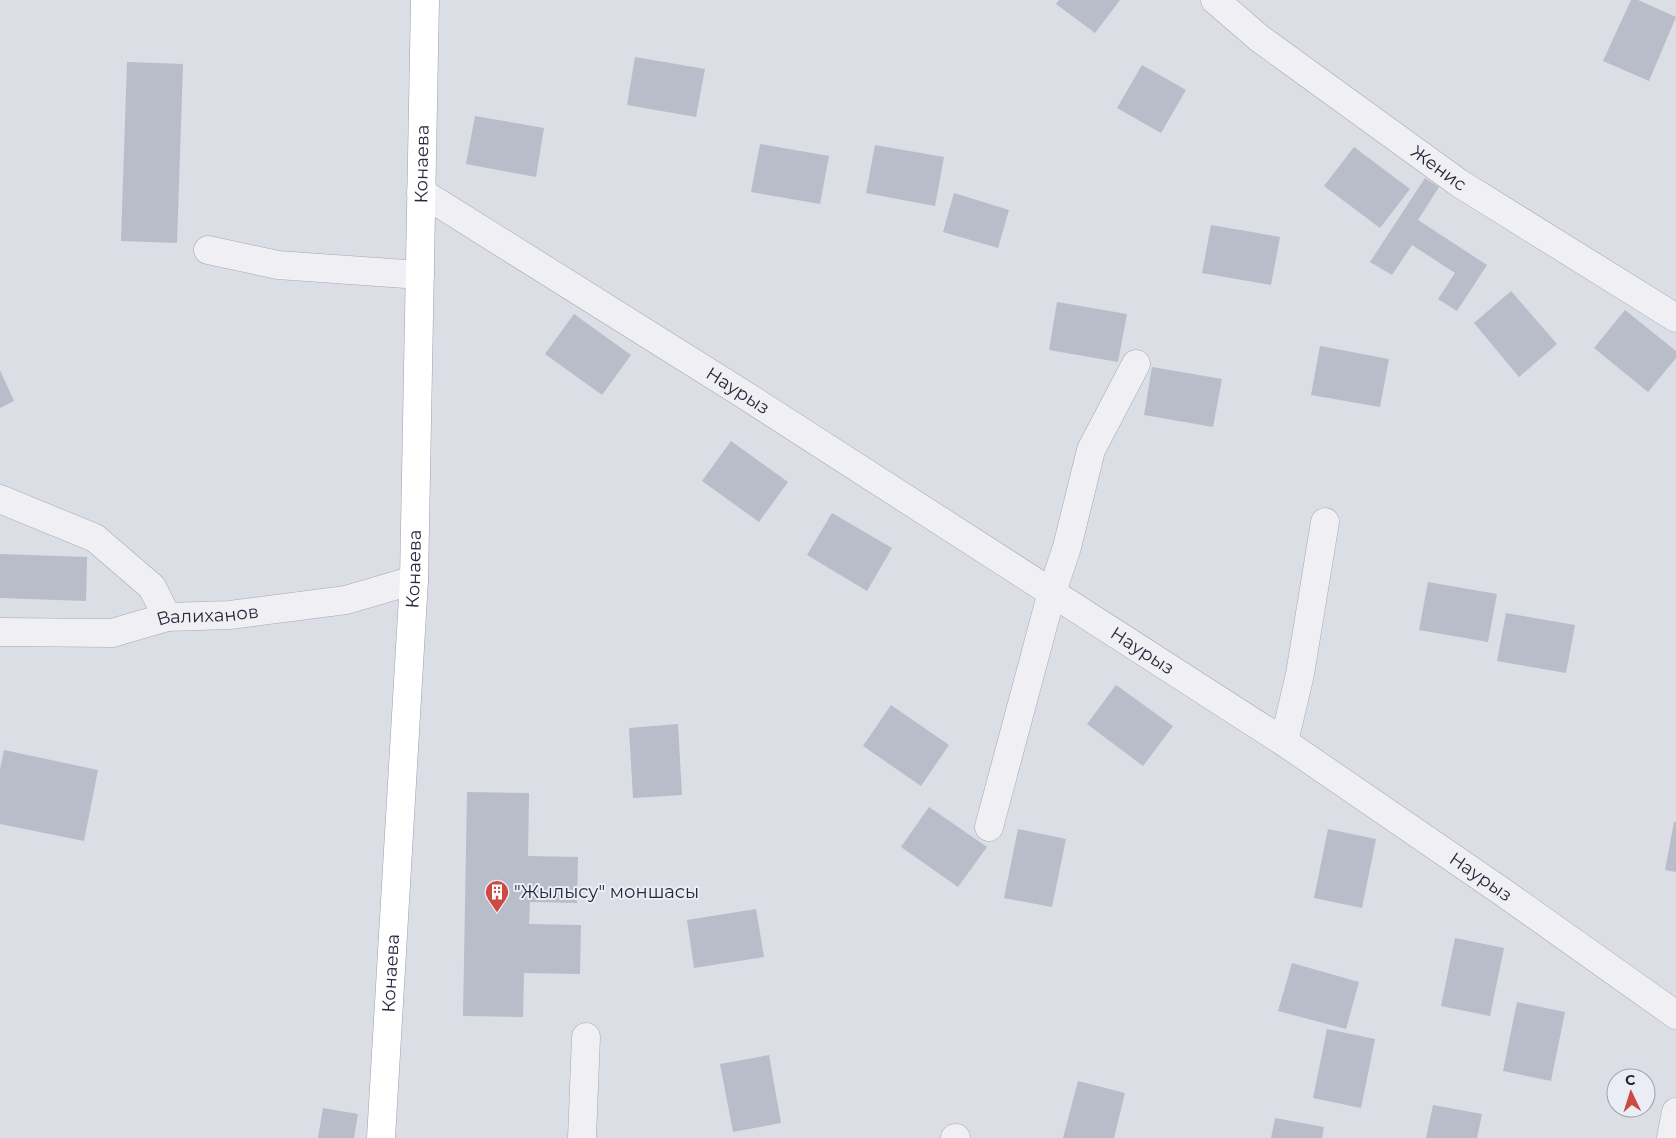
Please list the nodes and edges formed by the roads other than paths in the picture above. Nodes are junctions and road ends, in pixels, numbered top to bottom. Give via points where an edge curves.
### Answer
1 (425, 0) edge
2 (1215, 0) edge
3 (421, 192) junction
4 (208, 250) dead end
5 (420, 275) junction
6 (1676, 318) edge
7 (1136, 364) dead end
8 (0, 499) edge
9 (1325, 522) dead end
10 (414, 580) junction
11 (1052, 592) junction
12 (168, 618) junction
13 (0, 632) edge
14 (1284, 742) junction
15 (989, 827) dead end
16 (1676, 1015) edge
17 (586, 1037) dead end
18 (1676, 1112) edge
19 (381, 1138) edge
20 (582, 1138) edge
21 (1670, 1138) edge

1 - 3 main road, Конаева
2 - 6 street, Женис via 1259,38 1459,183
3 - 5 main road, Конаева
3 - 11 street, Наурыз
4 - 5 street via 278,266
5 - 10 main road, Конаева
7 - 11 street via 1091,450 1067,547
8 - 12 street via 95,538 152,587
9 - 14 street via 1300,674
10 - 12 street, Валиханов via 346,600 230,615
10 - 19 main road, Конаева
11 - 14 street, Наурыз
11 - 15 street
12 - 13 street, Валиханов via 112,633
14 - 16 street, Наурыз
17 - 20 street
18 - 21 street

